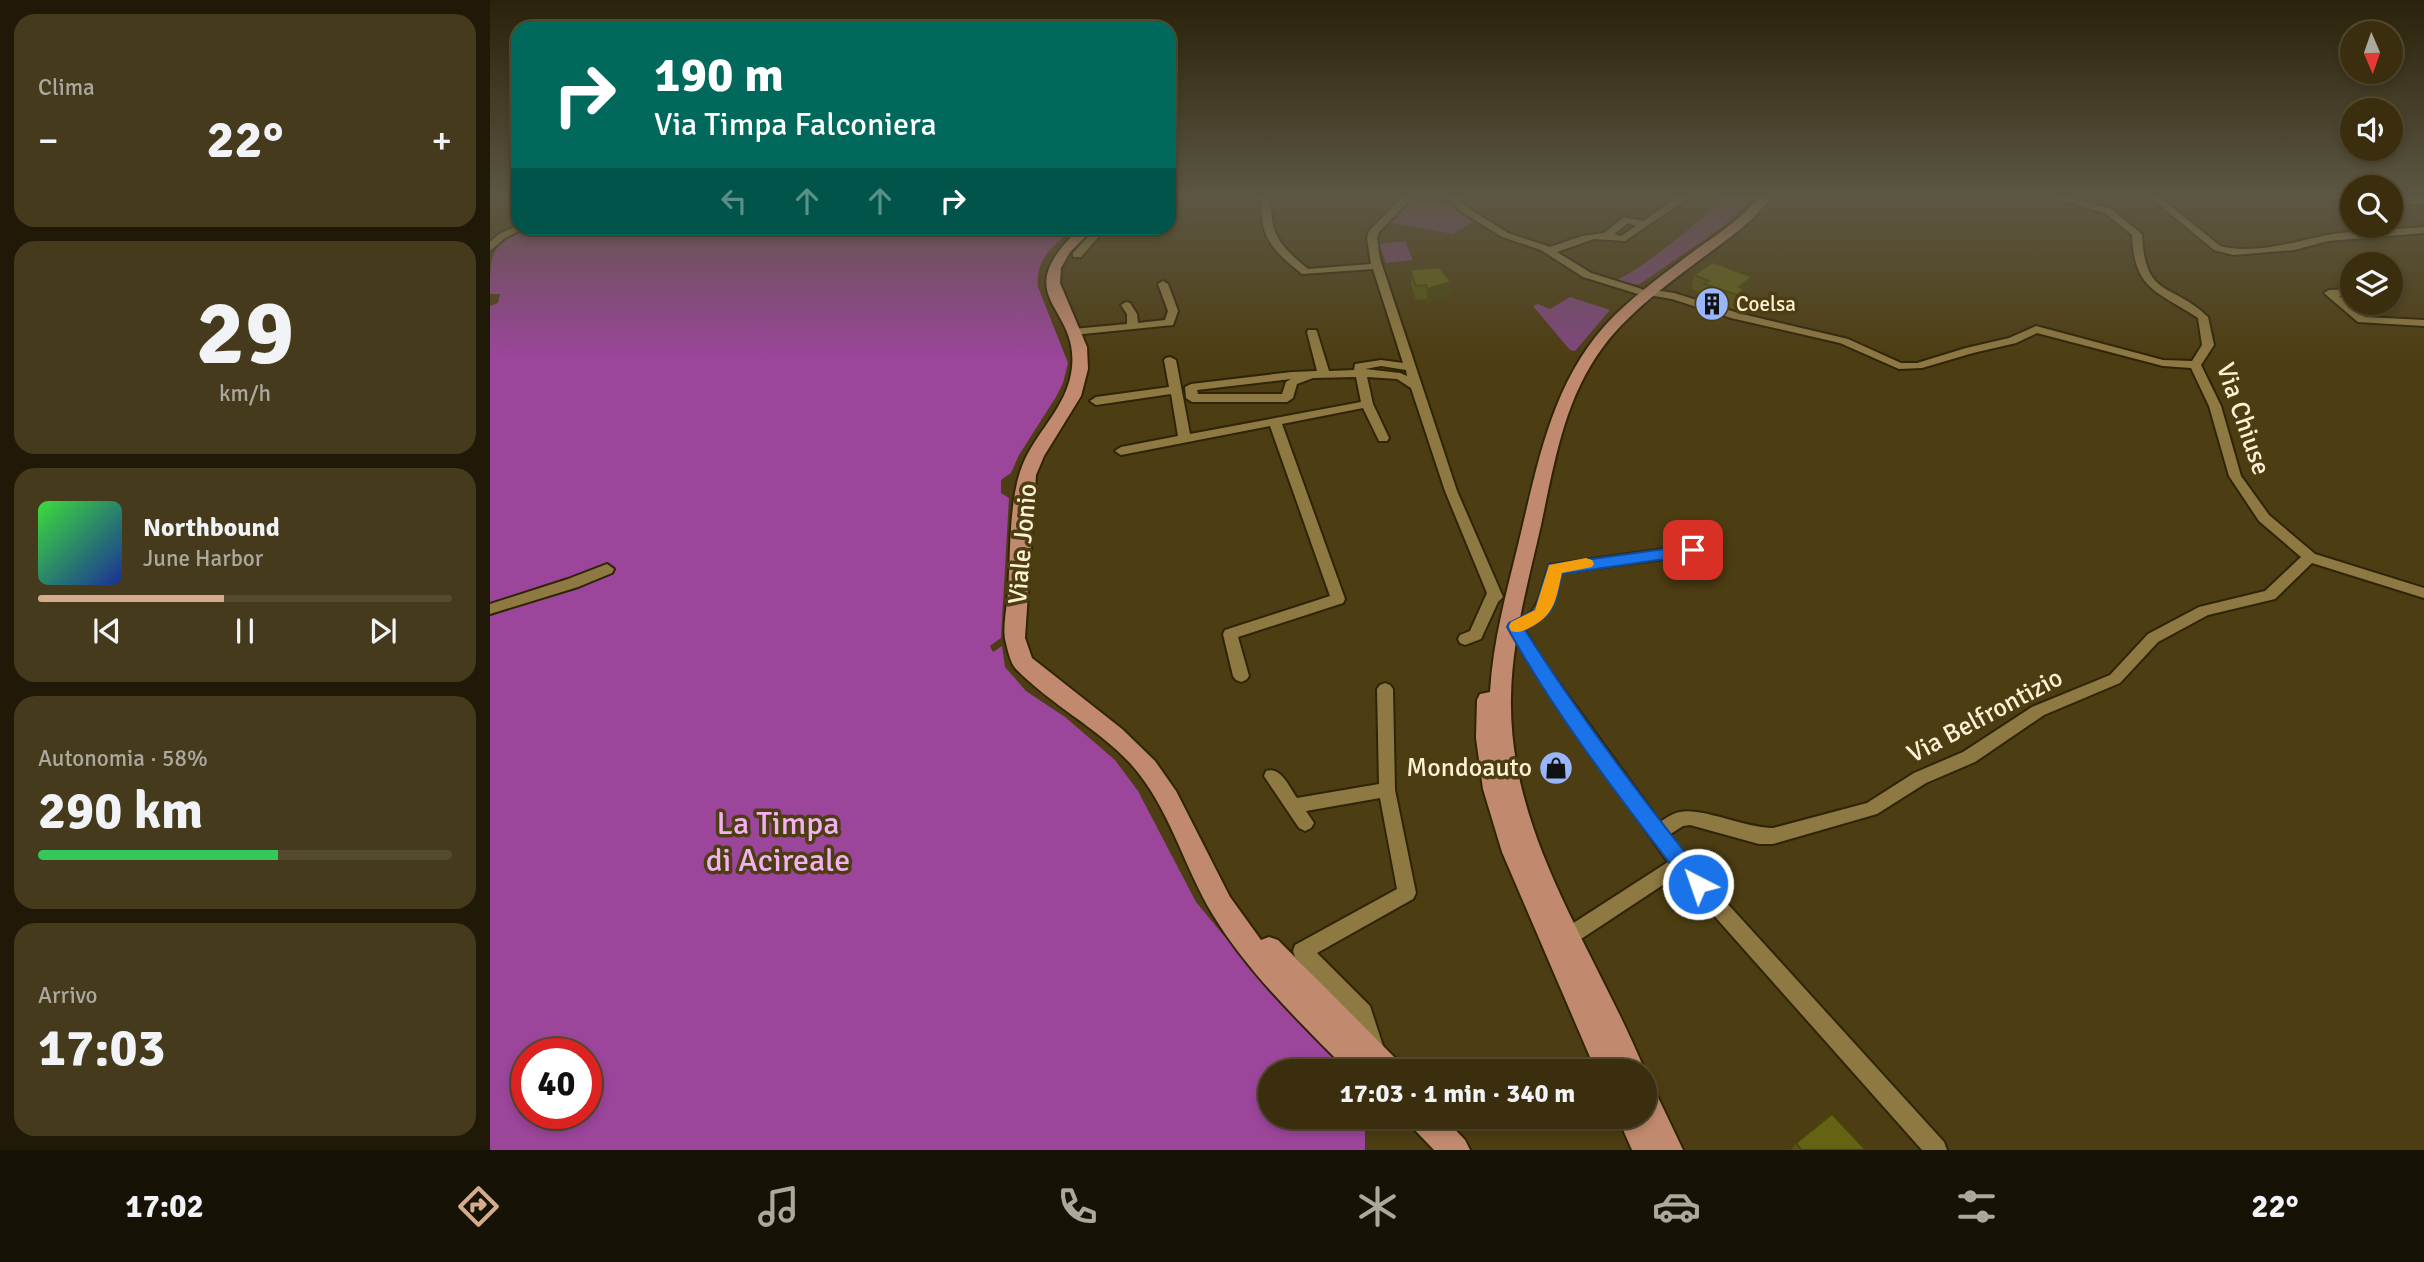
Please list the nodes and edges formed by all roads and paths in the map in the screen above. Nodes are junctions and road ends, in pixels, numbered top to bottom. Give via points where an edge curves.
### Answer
1 (1062, 251) edge
2 (1081, 251) edge
3 (1280, 251) edge
4 (1374, 251) edge
5 (1549, 251) edge
6 (1696, 251) edge
7 (1703, 251) edge
8 (2136, 251) edge
9 (2224, 251) edge
10 (2246, 251) edge
11 (1077, 255) dead end
12 (1378, 266) junction
13 (1163, 284) dead end
14 (1643, 292) junction
15 (2340, 293) edge
16 (2340, 302) edge
17 (1126, 304) dead end
18 (2356, 315) edge
19 (2424, 323) edge
20 (1133, 327) junction
21 (1073, 332) junction
22 (1312, 332) dead end
23 (1401, 340) junction
24 (1170, 360) dead end
25 (2196, 365) junction
26 (1410, 367) junction
27 (1360, 370) junction
28 (1245, 371) dead end
29 (1376, 373) junction
30 (1324, 374) junction
31 (1309, 376) junction
32 (1415, 385) junction
33 (1175, 386) junction
34 (1096, 401) dead end
35 (1367, 404) junction
36 (1275, 422) junction
37 (1383, 438) dead end
38 (1185, 439) junction
39 (1121, 451) dead end
40 (1693, 550) dead end
41 (2310, 557) junction
42 (607, 569) dead end
43 (2424, 593) edge
44 (490, 608) edge
45 (1465, 639) dead end
46 (1241, 676) dead end
47 (1385, 689) dead end
48 (1272, 776) dead end
49 (1494, 789) junction
50 (1387, 790) junction
51 (1293, 806) junction
52 (1181, 822) junction
53 (1305, 823) dead end
54 (1657, 833) junction
55 (1680, 864) junction
56 (1568, 937) junction
57 (1366, 1059) edge
58 (1369, 1059) edge
59 (1375, 1059) edge
60 (1605, 1059) edge
61 (1609, 1059) edge
62 (1625, 1059) edge
63 (1657, 1127) edge
64 (1422, 1129) edge
65 (1434, 1129) edge
66 (1446, 1129) edge
67 (1637, 1129) edge
68 (1442, 1150) edge
69 (1455, 1150) edge
70 (1466, 1150) edge
71 (1647, 1150) edge
72 (1668, 1150) edge
73 (1936, 1150) edge

1 - 21 main road, Viale Jonio via 1052,275
2 - 11 street
3 - 12 street via 1306,272
4 - 12 street
5 - 14 street via 1587,275
6 - 14 main road
7 - 14 main road
8 - 25 street, Via Chiuse via 2146,278 2206,322 2208,345
9 - 10 street
12 - 23 street
13 - 20 street via 1173,311 1169,323
14 - 25 street via 1844,341 1899,366 1918,366 2012,341 2036,329 2163,363
14 - 49 main road via 1610,316 1577,359 1541,437 1489,687 1487,738
14 - 56 main road via 1597,345 1574,380 1557,419 1501,682 1501,741 1508,782 1529,851
15 - 16 street via 2329,293
17 - 20 street
18 - 19 street via 2362,320
20 - 21 street
21 - 52 main road, Viale Jonio via 1081,361 1077,385 1039,450 1027,481 1018,652 1045,683 1122,740 1157,781
22 - 30 street
23 - 26 street
23 - 27 street via 1396,354
24 - 33 street
25 - 41 street, Via Chiuse via 2243,491 2264,518
26 - 27 street via 1381,363
26 - 29 street
26 - 32 street
27 - 29 street
27 - 30 street
27 - 35 street
28 - 33 street
29 - 32 street via 1399,376
30 - 31 street
31 - 31 street via 1292,382 1287,398 1192,398 1191,387 1292,374
32 - 45 street via 1460,515 1495,595 1476,635
33 - 34 street
33 - 38 street
35 - 36 street
35 - 37 street
36 - 38 street
36 - 46 street via 1338,599 1230,634
38 - 39 street
40 - 54 street via 1555,569 1541,614 1514,626
41 - 43 street, Via Chiuse
41 - 54 street, Via Belfrontizio via 2270,595 2204,611 2153,638 2115,679 2038,710 1969,757 1920,778 1871,809 1773,835 1759,836 1690,818
42 - 44 street
47 - 50 street
48 - 51 street
49 - 56 street via 1555,932
49 - 60 main road via 1514,852
50 - 51 street
50 - 59 street via 1407,893 1302,951 1363,1013
51 - 53 street
52 - 57 main road, Viale Jonio via 1230,920 1279,979 1330,1031
52 - 58 main road, Viale Jonio via 1257,935
54 - 55 street
55 - 56 street
55 - 73 street
56 - 61 street via 1565,955
56 - 62 main road
63 - 72 main road
64 - 68 main road
65 - 69 main road
66 - 70 main road
67 - 71 main road

